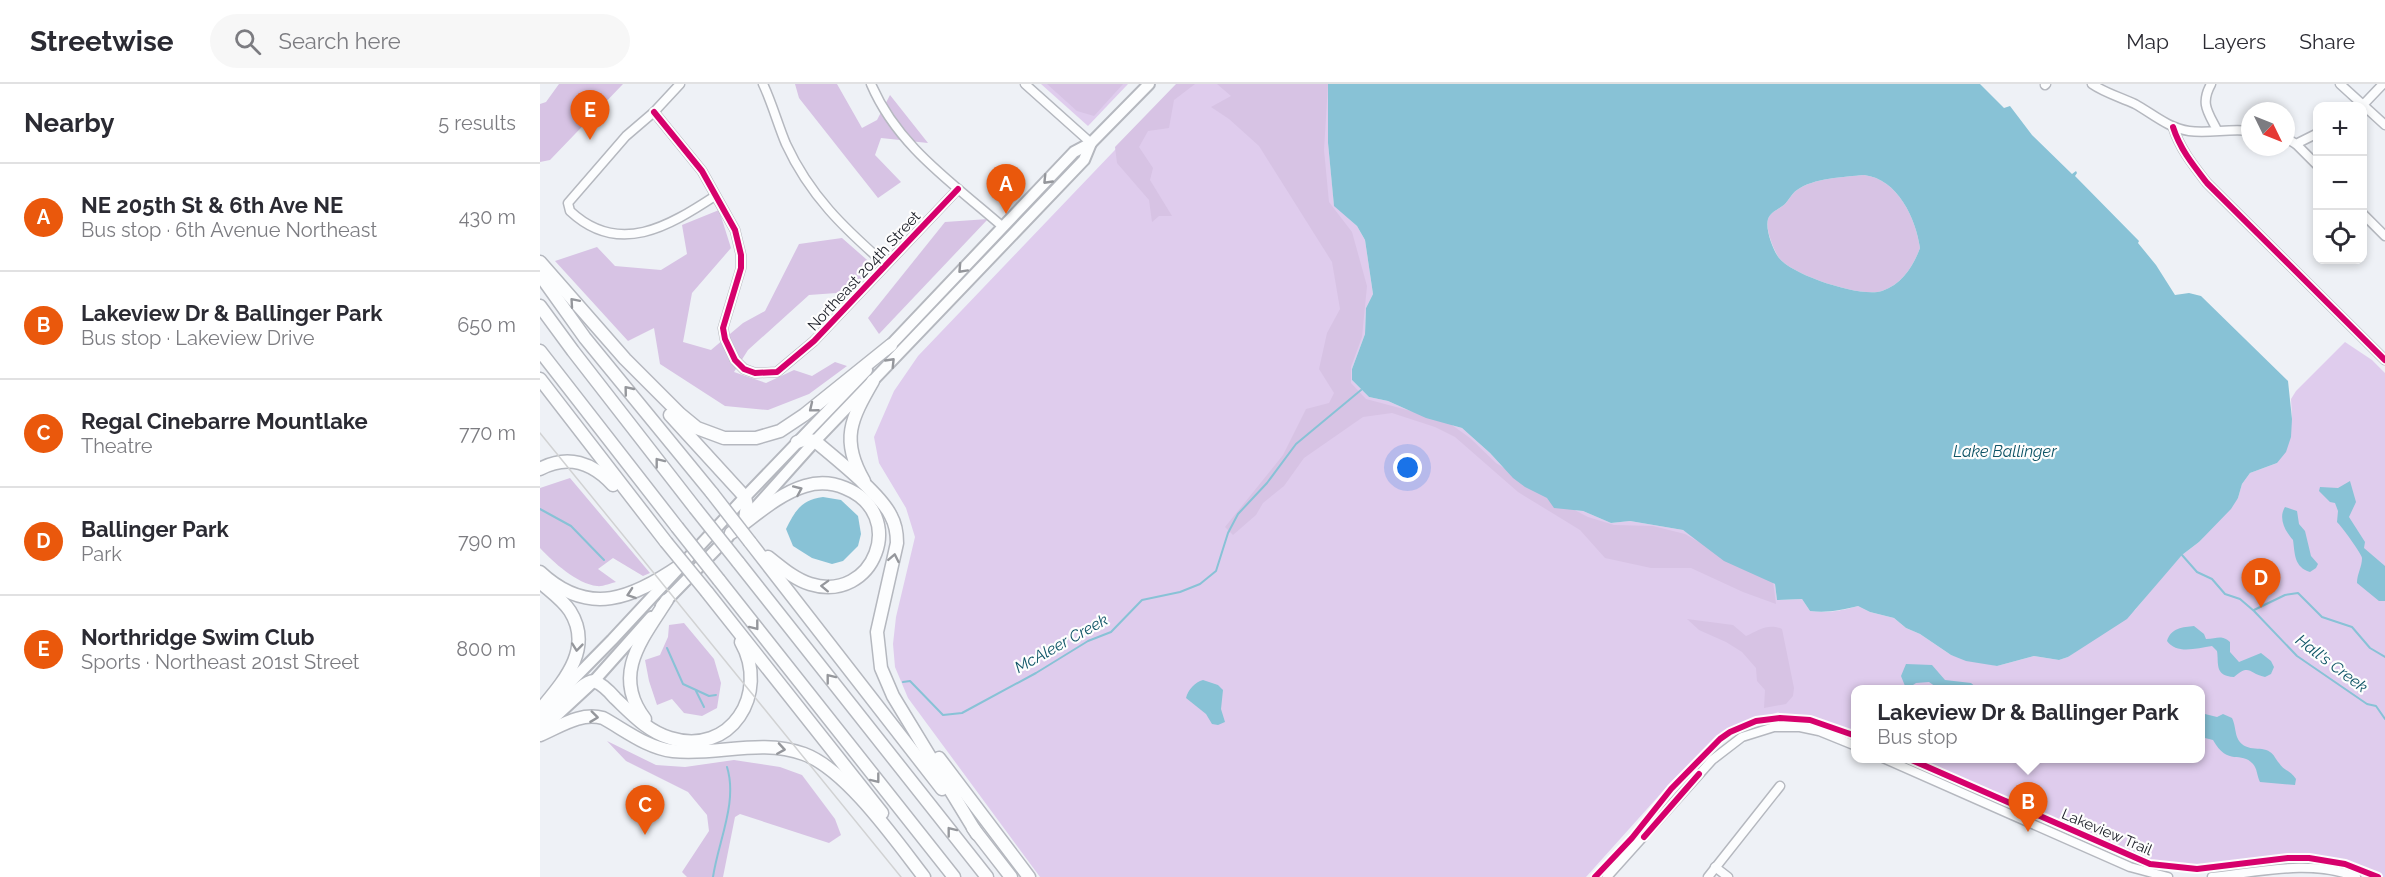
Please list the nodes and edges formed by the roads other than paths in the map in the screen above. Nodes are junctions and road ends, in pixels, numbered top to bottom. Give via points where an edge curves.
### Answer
1 (681, 84) edge
2 (763, 84) edge
3 (871, 84) edge
4 (1025, 84) edge
5 (1149, 84) edge
6 (2092, 84) edge
7 (2211, 84) edge
8 (2340, 84) edge
9 (2383, 84) edge
10 (2359, 102) edge
11 (2367, 102) edge
12 (2367, 109) edge
13 (654, 112) junction
14 (2385, 125) edge
15 (2173, 126) junction
16 (2217, 130) junction
17 (2241, 131) edge
18 (2313, 136) edge
19 (1091, 143) junction
20 (2296, 144) joint
21 (2313, 161) edge
22 (958, 189) junction
23 (715, 196) junction
24 (1036, 211) junction
25 (2367, 218) edge
26 (1003, 227) junction
27 (2385, 236) edge
28 (1000, 249) junction
29 (540, 262) edge
30 (885, 264) junction
31 (540, 275) edge
32 (540, 306) edge
33 (891, 345) junction
34 (540, 351) edge
35 (625, 359) junction
36 (2385, 360) edge
37 (540, 379) edge
38 (873, 381) junction
39 (815, 441) junction
40 (797, 442) junction
41 (540, 470) edge
42 (874, 494) junction
43 (745, 497) junction
44 (745, 519) junction
45 (731, 533) junction
46 (662, 537) junction
47 (750, 542) junction
48 (681, 565) junction
49 (540, 572) edge
50 (540, 582) edge
51 (666, 600) junction
52 (725, 615) junction
53 (612, 640) junction
54 (594, 681) junction
55 (569, 695) junction
56 (893, 696) junction
57 (540, 710) edge
58 (540, 720) edge
59 (540, 733) edge
60 (672, 739) junction
61 (1851, 744) edge
62 (1892, 763) edge
63 (1780, 786) dead end
64 (904, 814) junction
65 (977, 834) junction
66 (1715, 867) junction
67 (926, 877) edge
68 (945, 877) edge
69 (954, 877) edge
70 (987, 877) edge
71 (1011, 877) edge
72 (1029, 877) edge
73 (1607, 877) edge
74 (1708, 877) edge
75 (1728, 877) edge
76 (2168, 877) edge
77 (2212, 877) edge
78 (2356, 877) edge

1 - 13 street
2 - 30 street via 786,144 819,200
3 - 22 street via 898,132
4 - 19 street
5 - 19 main road
6 - 15 street
7 - 16 street via 2205,106
8 - 10 street
9 - 11 street
12 - 14 street
13 - 23 street via 702,171
13 - 23 street via 626,136 568,203 570,211 589,225 611,233 633,234 654,231 676,221
15 - 16 street via 2192,132
15 - 36 street via 2179,144 2207,183
16 - 17 street
18 - 20 street
19 - 24 main road via 1084,160
19 -> 26 main road via 1074,152
20 - 21 street
22 - 26 street
22 - 30 street, Northeast 204th Street
23 - 30 street, Northeast 204th Street via 735,230 741,255 739,278 723,328 728,349 744,369 777,372 814,341
24 - 26 main road via 1010,228
24 - 28 main road
25 - 27 street
26 - 28 main road
26 -> 33 main road
38 -> 28 main road
35 -> 29 highway
47 -> 31 highway, bridge via 585,338
70 -> 32 highway, bridge
33 -> 35 highway via 791,425 768,436 744,440 724,438 697,428
33 - 40 main road
34 -> 64 highway, bridge
35 - 43 highway via 628,368
37 - 46 highway
38 - 39 main road
38 - 42 highway via 852,425 850,447 857,468
39 - 40 highway
39 - 42 highway
39 - 44 main road
40 - 43 main road
41 - 46 highway via 568,461 589,465 609,480
56 -> 42 highway via 881,668 877,632 894,566 897,536 891,515
43 - 44 highway
43 - 48 main road
44 - 45 main road
45 -> 47 highway via 796,489 818,483 841,486 858,495 873,510 879,529 878,549 867,569 850,582 831,587 795,577
45 - 51 main road
46 - 52 highway, bridge
47 - 65 highway
48 -> 49 highway via 641,590 611,599 572,593
48 - 53 main road
50 -> 57 highway via 571,612 579,639 576,660
51 - 54 main road
51 - 60 highway via 636,651 630,682 640,712
52 - 60 highway via 749,659 752,675 748,701 738,719 721,733 697,741
52 - 67 highway via 883,814
53 - 55 main road
53 - 57 main road
54 - 55 highway
54 - 59 main road
54 - 60 highway via 650,729
55 - 58 main road
56 - 65 highway
56 - 72 highway
59 -> 67 highway via 573,719 595,716 665,750 773,747 806,755 825,766 856,795
61 - 73 street via 1800,727 1774,727 1742,737 1712,760
62 - 76 street via 2130,867
63 - 66 street
64 - 68 highway
64 - 69 highway
65 - 71 highway
66 - 74 street
66 - 75 street
77 - 78 street via 2302,867

